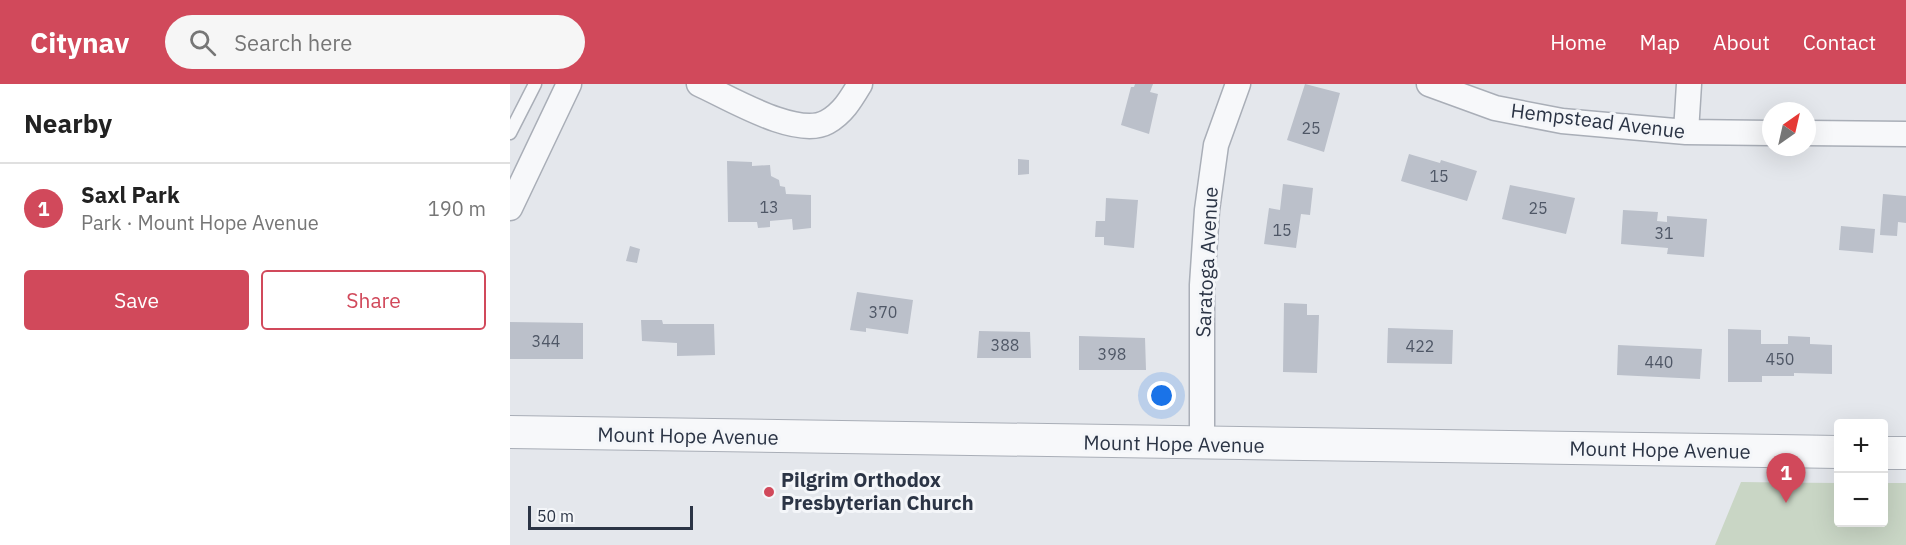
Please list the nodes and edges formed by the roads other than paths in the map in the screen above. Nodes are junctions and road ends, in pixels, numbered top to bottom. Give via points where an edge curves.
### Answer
1 (535, 84) edge
2 (569, 84) edge
3 (699, 84) edge
4 (860, 84) edge
5 (1238, 84) edge
6 (1429, 84) edge
7 (1689, 84) edge
8 (1686, 132) junction
9 (510, 133) edge
10 (1762, 133) edge
11 (1816, 133) edge
12 (1906, 134) edge
13 (510, 208) edge
14 (510, 432) edge
15 (1202, 445) junction
16 (1834, 452) edge
17 (1888, 453) edge
18 (1906, 453) edge

1 - 9 lane
2 - 13 street
3 - 4 street via 785,123 806,127 825,124 845,108
5 - 15 street, Saratoga Avenue via 1216,145 1208,210 1202,285
6 - 8 street, Hempstead Avenue via 1495,108 1551,119
7 - 8 street
8 - 10 street, Hempstead Avenue
11 - 12 street
14 - 15 street, Mount Hope Avenue
15 - 16 street, Mount Hope Avenue
17 - 18 street

